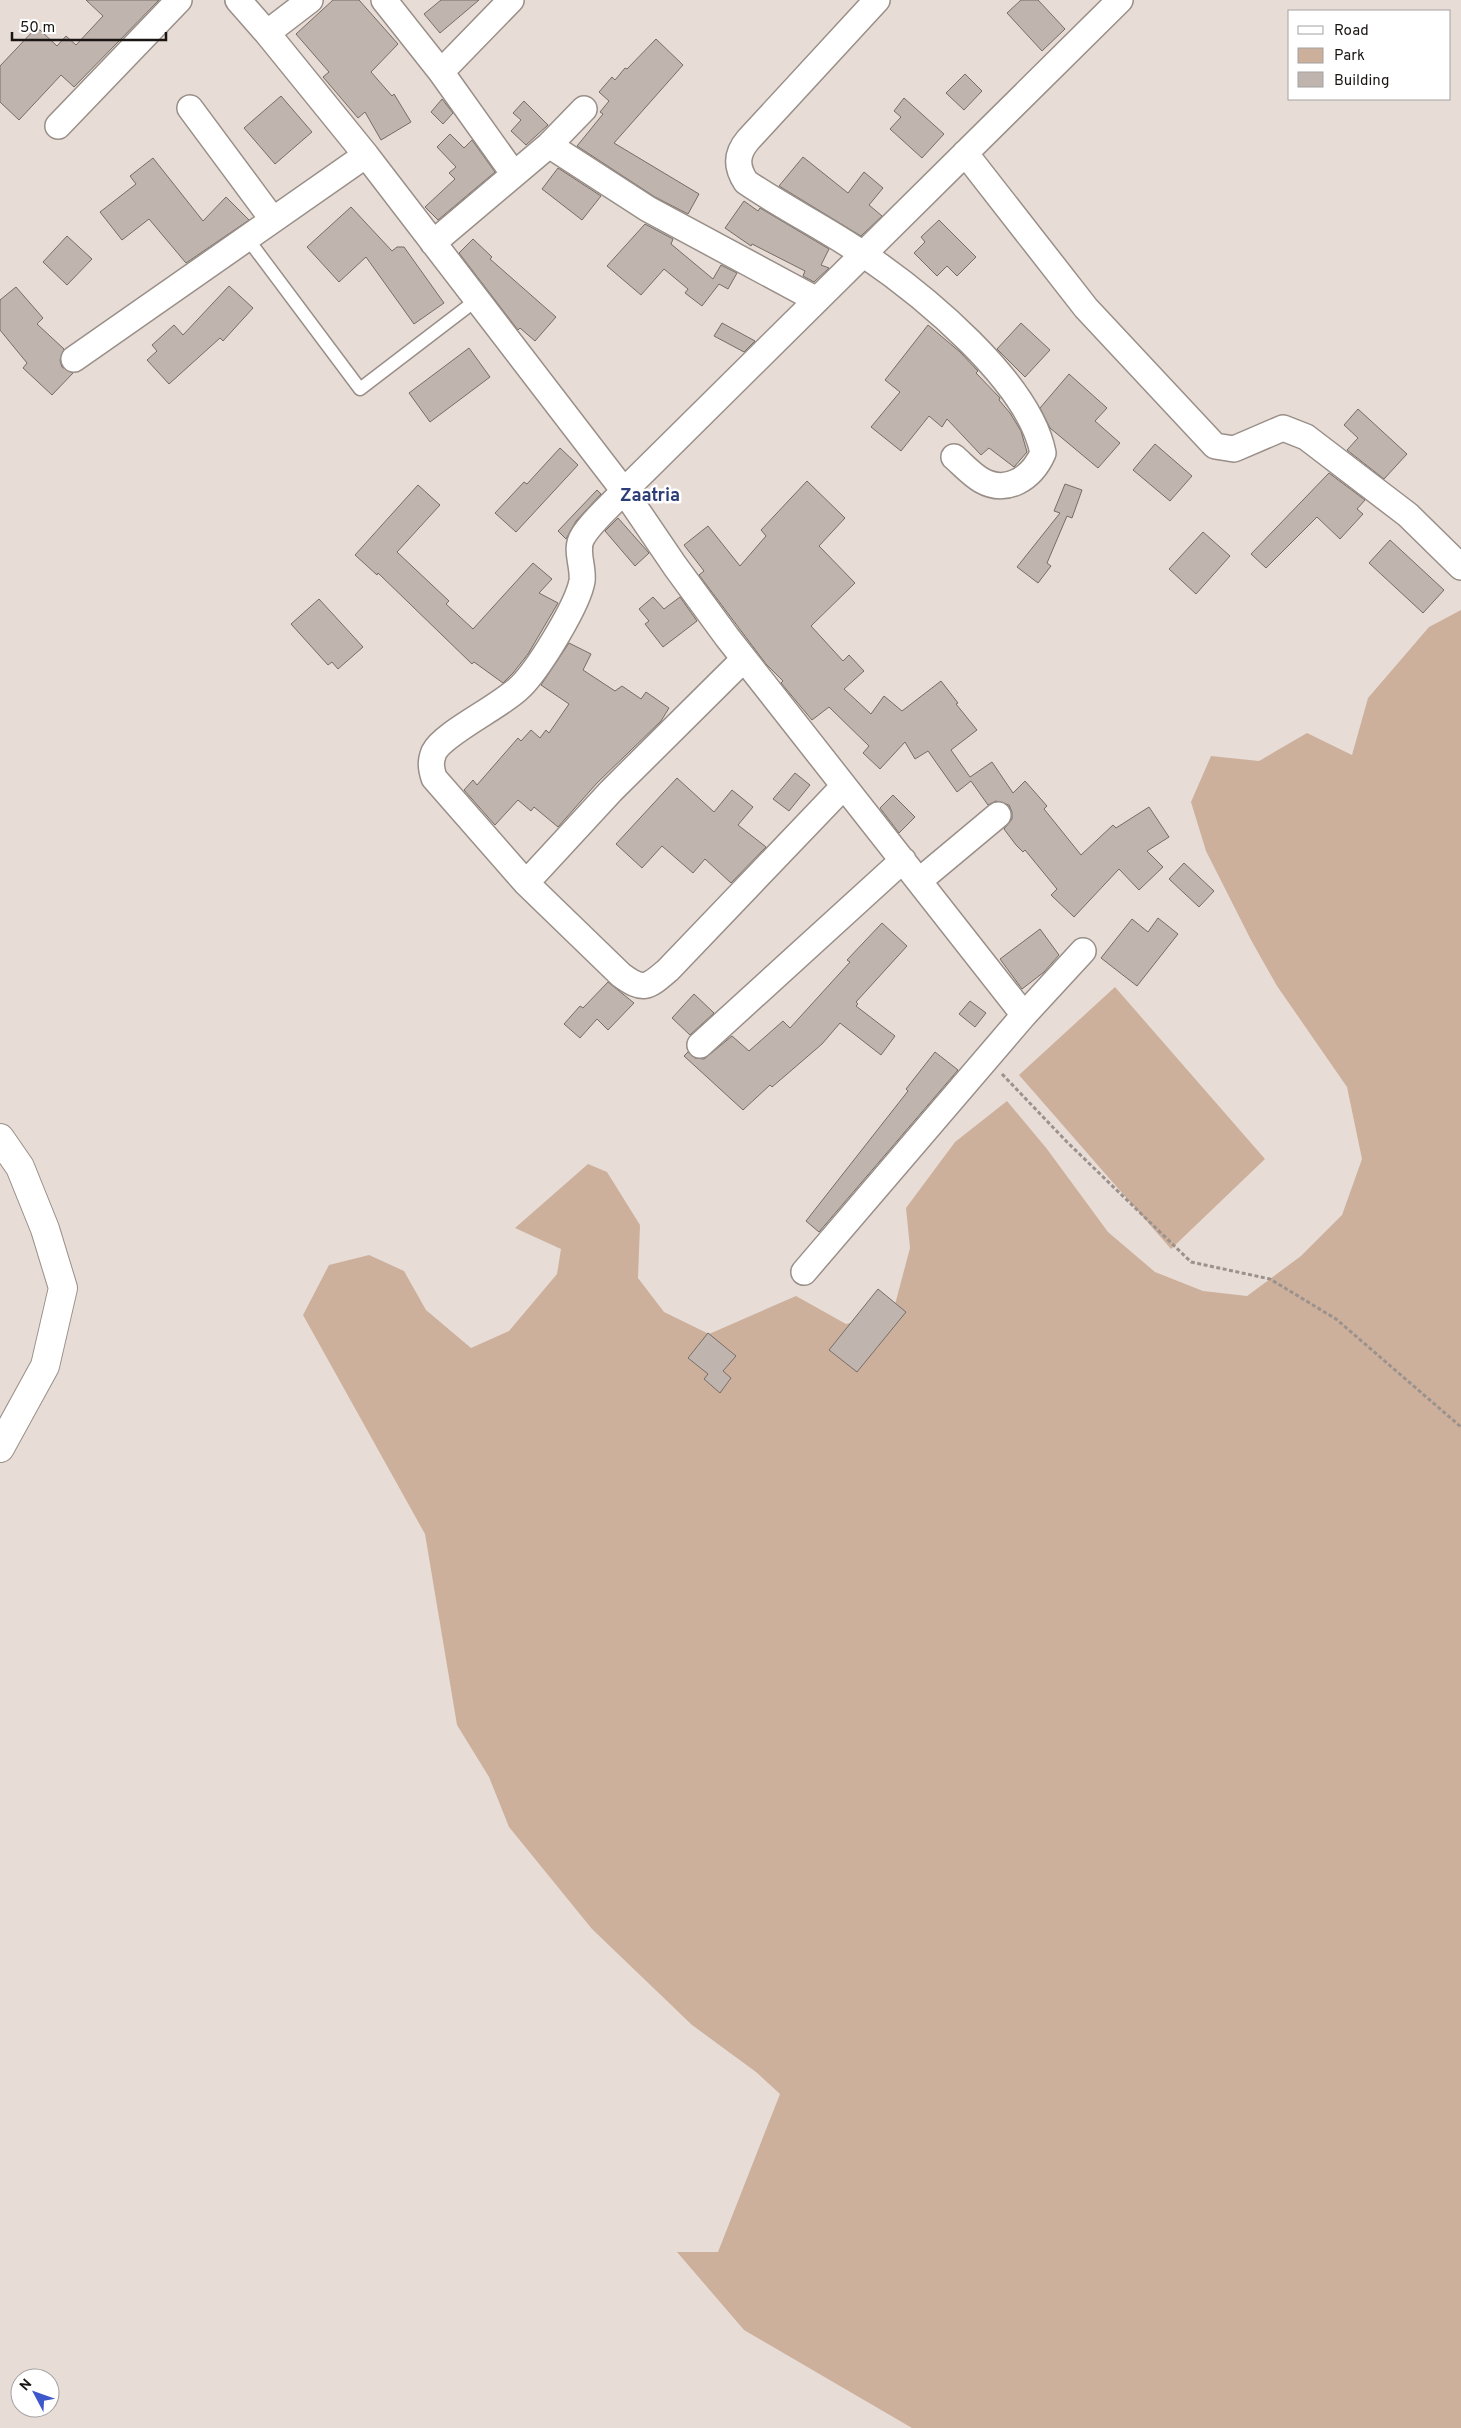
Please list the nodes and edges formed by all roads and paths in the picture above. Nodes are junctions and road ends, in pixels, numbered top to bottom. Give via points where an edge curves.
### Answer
1 (179, 0) edge
2 (238, 0) edge
3 (310, 0) edge
4 (384, 0) edge
5 (511, 0) edge
6 (877, 0) edge
7 (1120, 0) edge
8 (267, 33) junction
9 (441, 72) junction
10 (190, 108) dead end
11 (584, 109) dead end
12 (58, 126) dead end
13 (549, 144) junction
14 (965, 154) junction
15 (366, 156) junction
16 (513, 173) junction
17 (273, 220) junction
18 (247, 238) junction
19 (433, 243) junction
20 (863, 254) junction
21 (478, 299) junction
22 (817, 300) junction
23 (74, 359) dead end
24 (954, 457) dead end
25 (624, 491) junction
26 (1461, 567) edge
27 (744, 659) junction
28 (844, 786) junction
29 (998, 815) dead end
30 (903, 860) junction
31 (919, 881) junction
32 (526, 883) junction
33 (1083, 951) dead end
34 (1024, 1015) junction
35 (700, 1045) dead end
36 (988, 1059) junction
37 (0, 1138) edge
38 (804, 1272) dead end
39 (1461, 1427) edge
40 (0, 1448) edge

1 - 12 street
2 - 8 street
3 - 8 street
4 - 9 street
5 - 9 street
6 - 20 street via 748,140 738,156 738,166 746,182
7 - 14 street
8 - 15 street
9 - 16 street
10 - 17 street
11 - 13 street
13 - 16 street
13 - 22 street via 648,209
14 - 20 street
14 - 26 street via 1086,308 1216,446 1234,449 1283,428 1306,437 1408,515
15 - 17 street
15 - 19 street
16 - 19 street
17 - 18 street
18 - 21 lane via 360,389
18 - 23 street
19 - 21 street
20 - 22 street
20 - 24 street via 945,318 996,370 1034,425 1043,453 1038,465 1024,479 1008,486 980,479
21 - 25 street
22 - 25 street
25 - 27 street
25 - 32 street via 582,536 579,548 582,580 573,608 524,683 499,705 451,735 434,751 430,764 434,778
27 - 28 street
27 - 32 street via 611,791
28 - 30 street
28 - 32 street via 649,986 636,986 622,975
29 - 31 street
30 - 31 street
30 - 35 street
31 - 34 street
33 - 34 street
34 - 36 street
36 - 38 street
36 - 39 path via 1067,1142 1191,1262 1270,1279 1336,1319
37 - 40 street via 20,1167 64,1288 45,1366

